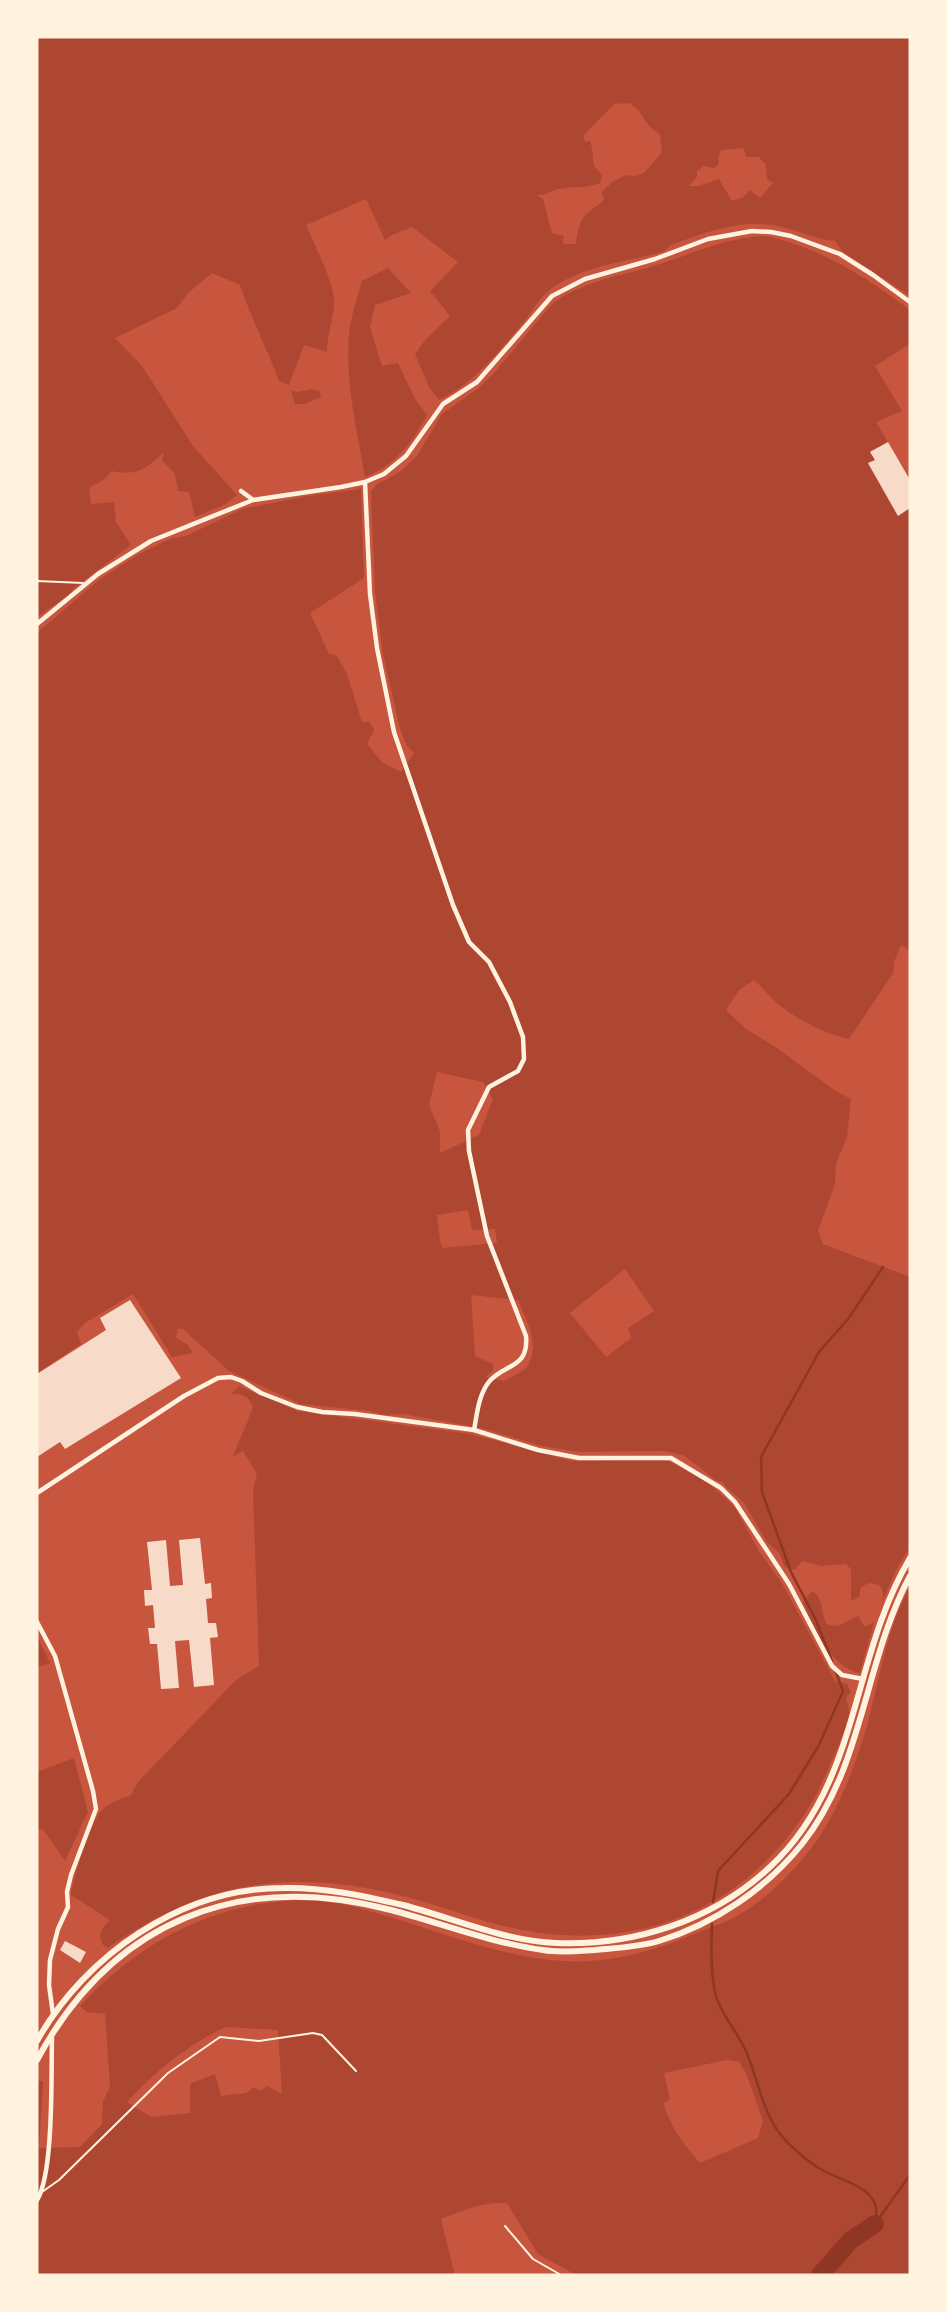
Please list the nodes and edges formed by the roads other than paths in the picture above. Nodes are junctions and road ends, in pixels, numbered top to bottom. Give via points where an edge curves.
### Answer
1 (910, 302) edge
2 (365, 482) junction
3 (241, 491) dead end
4 (253, 499) junction
5 (37, 581) edge
6 (87, 583) junction
7 (37, 624) edge
8 (474, 1430) junction
9 (37, 1493) edge
10 (910, 1558) edge
11 (910, 1576) edge
12 (37, 1622) edge
13 (863, 1679) junction
14 (53, 2015) junction
15 (52, 2031) junction
16 (37, 2041) edge
17 (37, 2060) edge
18 (356, 2071) dead end
19 (41, 2193) junction
20 (37, 2200) edge
21 (505, 2226) dead end
22 (561, 2275) edge

1 - 2 street via 840,254 771,232 708,239 585,279 552,296 477,382 443,404 406,456
2 - 4 street
2 - 8 street via 370,594 394,733 468,942 489,962 523,1037 524,1059 519,1071 489,1087 468,1130 484,1224 527,1348 519,1362 489,1382
3 - 4 street
4 - 6 street via 151,541
5 - 6 lane
6 - 7 street
8 - 9 street via 296,1407 231,1377 218,1378
8 - 13 street via 579,1458 671,1458 721,1488 789,1584 832,1666 842,1675
10 - 13 main road via 885,1606
11 - 15 main road via 896,1603 832,1799 776,1872 705,1922 657,1941 544,1951 342,1900 289,1896 244,1900 193,1914 147,1937 101,1972
12 - 14 street via 55,1656 96,1809 71,1875 68,1907 50,1960
13 - 14 main road via 824,1795 795,1839 746,1887 677,1925 620,1940 554,1943 329,1890 268,1888 207,1900 148,1927 97,1964
14 - 16 main road
15 - 17 main road
15 - 19 street via 48,2158
18 - 19 lane via 322,2035 313,2032 259,2041 220,2037 168,2073
19 - 20 street
21 - 22 lane via 533,2259

